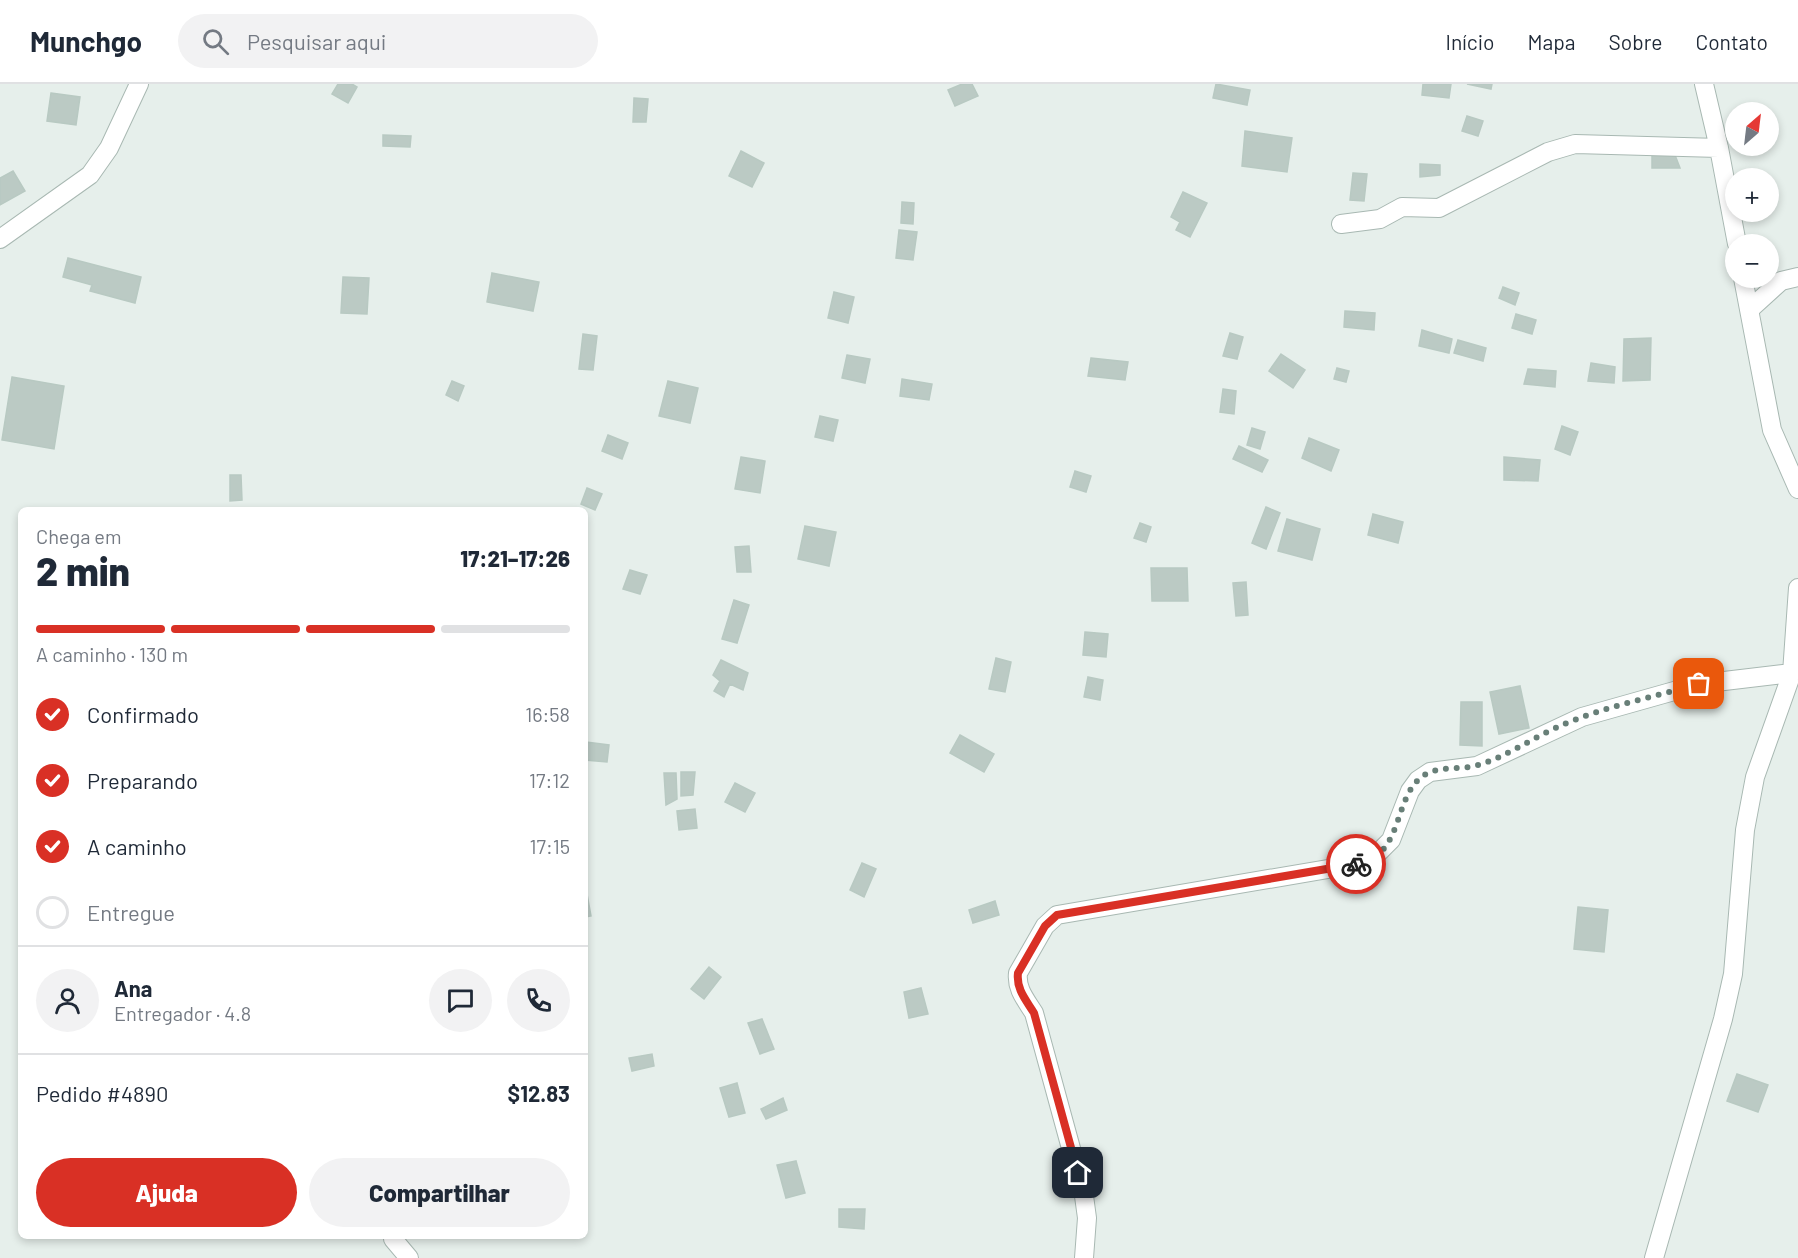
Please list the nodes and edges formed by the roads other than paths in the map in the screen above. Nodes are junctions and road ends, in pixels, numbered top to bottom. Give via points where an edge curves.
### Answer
1 (139, 84) edge
2 (1704, 84) edge
3 (1719, 148) junction
4 (1341, 224) dead end
5 (1735, 234) edge
6 (0, 239) edge
7 (1798, 277) edge
8 (1745, 288) edge
9 (1749, 310) junction
10 (1798, 489) edge
11 (1798, 588) edge
12 (1795, 671) edge
13 (393, 1239) dead end
14 (409, 1258) edge
15 (1084, 1258) edge
16 (1654, 1258) edge

1 - 6 street via 109,148 90,176
2 - 3 street
3 - 4 street via 1575,144 1548,152 1439,208 1402,207 1380,219
3 - 5 street
7 - 9 street via 1781,281
8 - 9 street
9 - 10 street via 1772,430
11 - 12 street
12 - 15 street via 1699,684 1582,717 1477,766 1430,772 1410,791 1391,840 1369,862 1057,915 1045,926 1017,981 1034,1013 1084,1196 1088,1218
12 - 16 street via 1755,777 1745,830 1733,974
13 - 14 street

